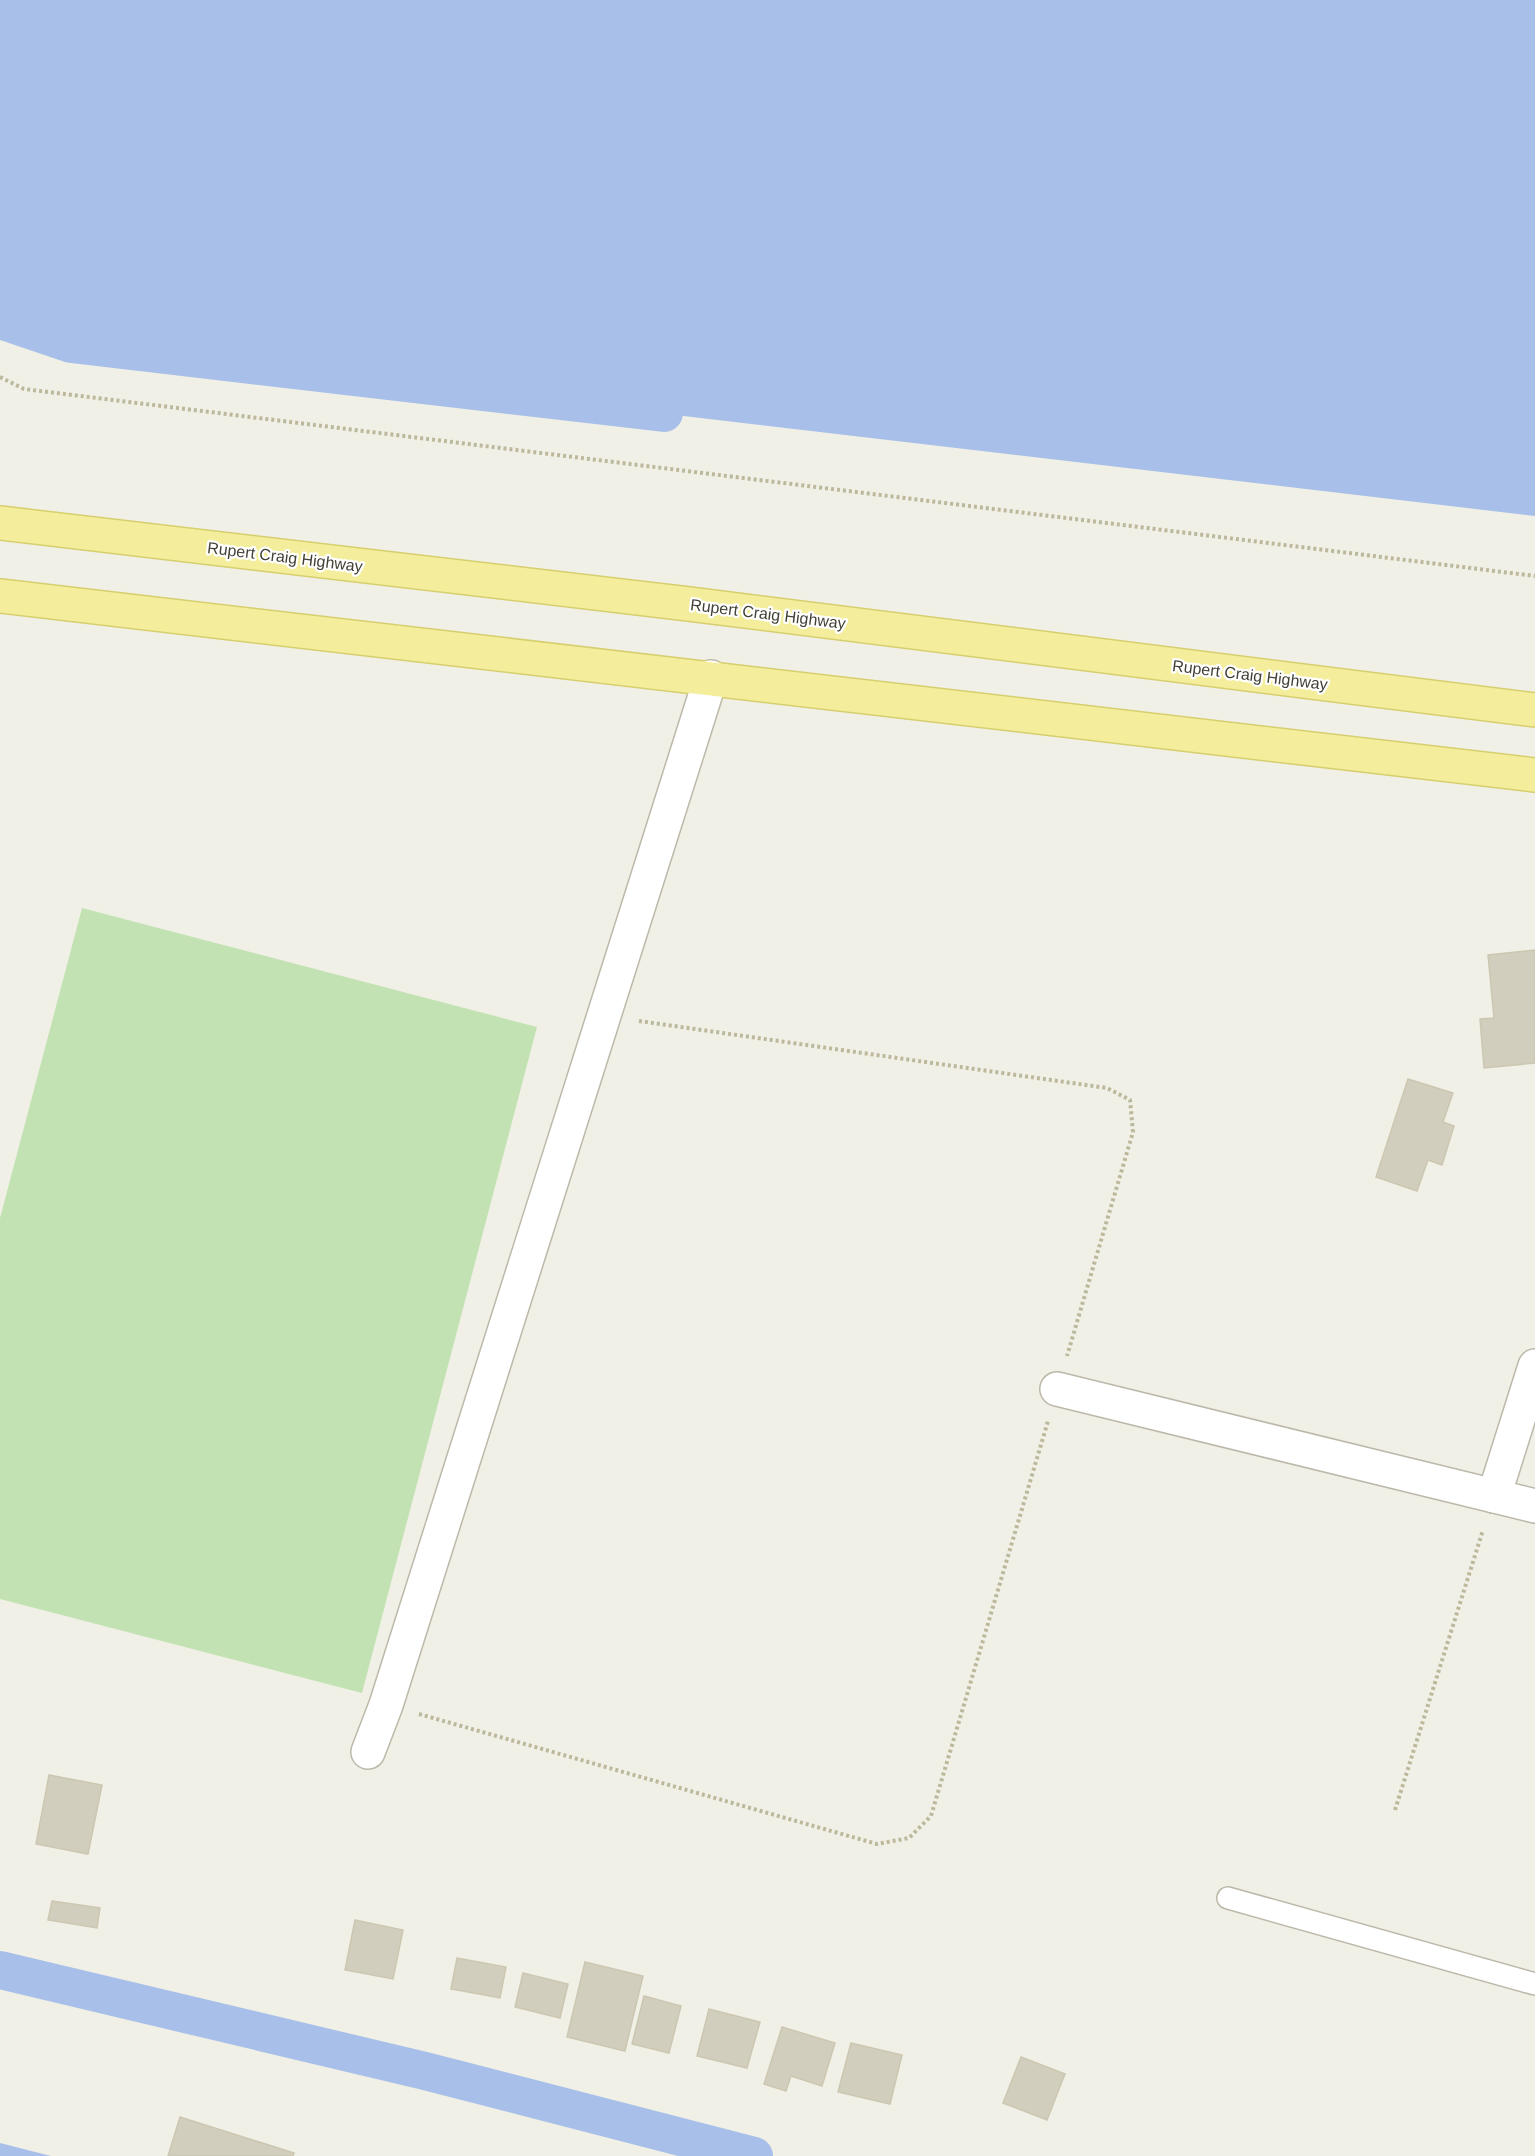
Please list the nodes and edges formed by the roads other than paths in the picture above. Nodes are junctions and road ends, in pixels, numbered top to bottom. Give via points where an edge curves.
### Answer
1 (0, 523) edge
2 (0, 596) edge
3 (711, 677) junction
4 (1535, 710) edge
5 (1535, 775) edge
6 (1535, 1366) edge
7 (1058, 1389) road end
8 (1494, 1496) junction
9 (1535, 1506) edge
10 (368, 1752) dead end
11 (1228, 1898) dead end
12 (1535, 1984) edge

1 - 4 main road, Rupert Craig Highway
2 - 3 main road
3 - 5 main road
3 - 10 street
6 - 8 street
7 - 8 street
8 - 9 street
11 - 12 lane

